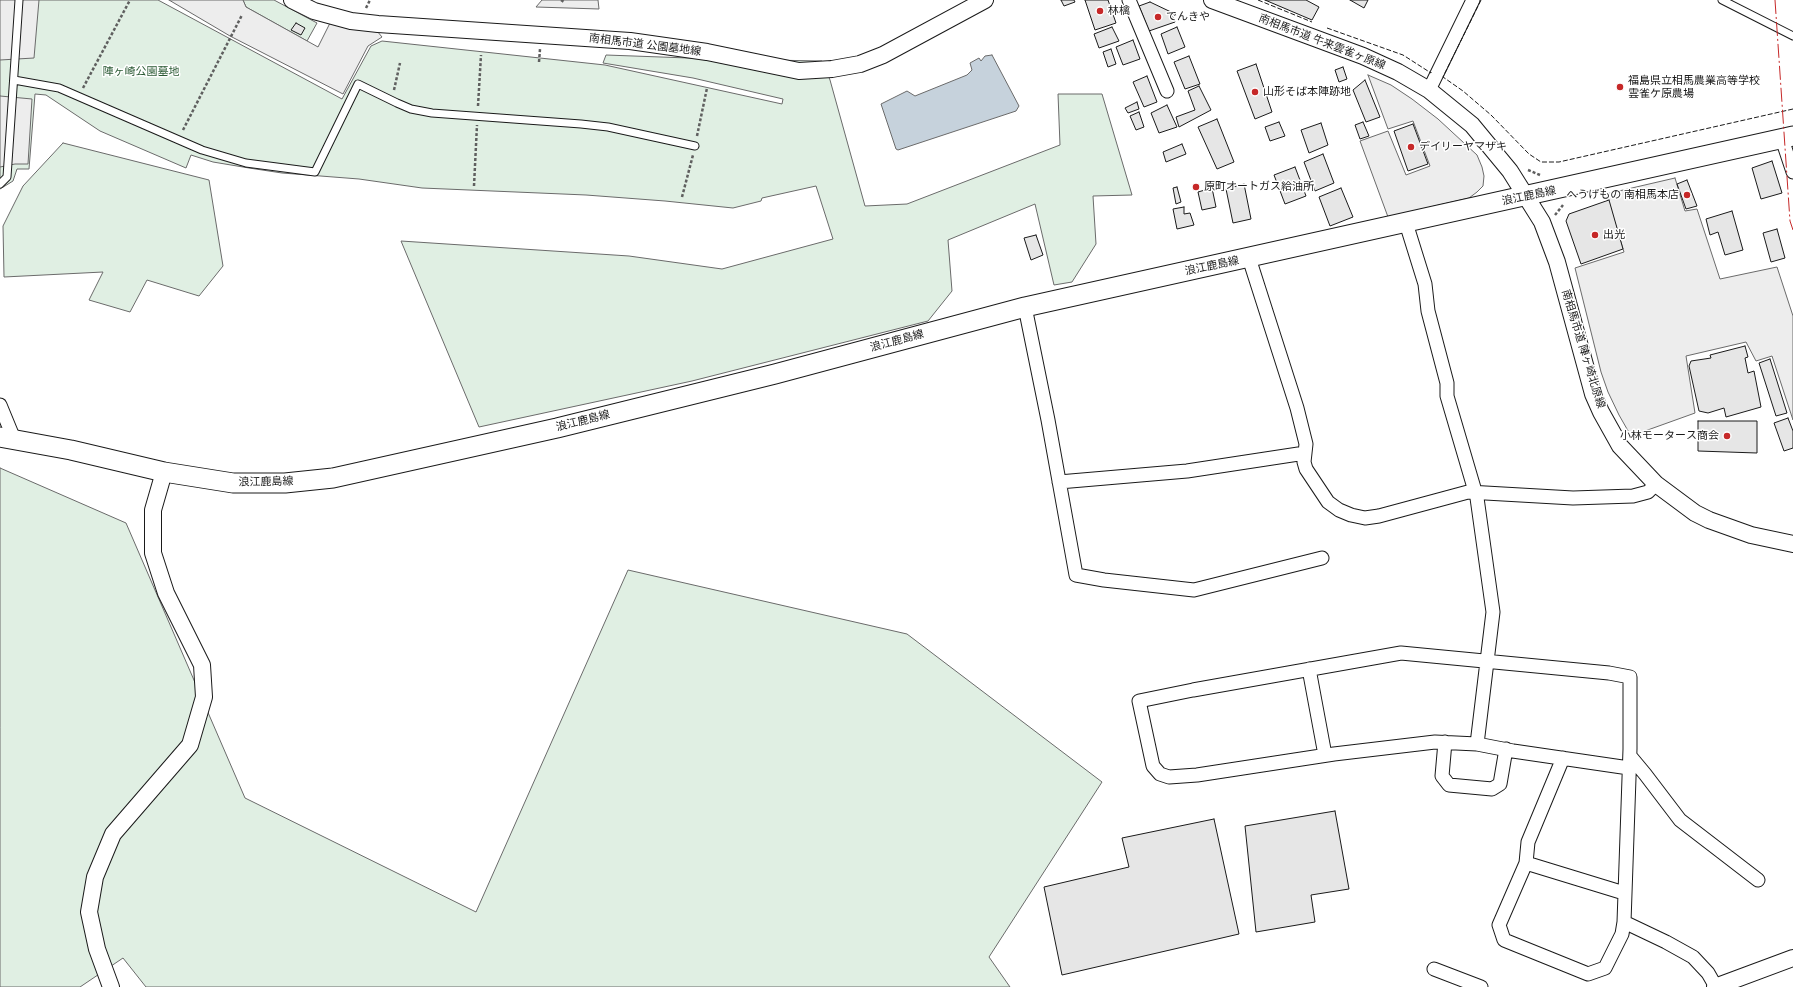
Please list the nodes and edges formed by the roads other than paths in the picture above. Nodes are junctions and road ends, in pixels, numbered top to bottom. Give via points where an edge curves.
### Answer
1 (19, 0) edge
2 (292, 0) edge
3 (985, 0) edge
4 (1129, 0) edge
5 (1212, 0) edge
6 (1473, 0) edge
7 (1722, 0) edge
8 (1793, 36) edge
9 (14, 80) junction
10 (1429, 90) junction
11 (1167, 91) dead end
12 (1787, 138) edge
13 (695, 146) dead end
14 (1793, 172) edge
15 (0, 184) edge
16 (1527, 196) junction
17 (1406, 223) junction
18 (1249, 258) junction
19 (1025, 307) junction
20 (0, 405) edge
21 (7, 438) edge
22 (1305, 453) junction
23 (164, 472) junction
24 (1059, 482) junction
25 (1656, 484) junction
26 (1476, 492) junction
27 (1793, 544) edge
28 (1322, 558) dead end
29 (1487, 661) junction
30 (1310, 669) junction
31 (1445, 742) junction
32 (1478, 744) junction
33 (1506, 749) junction
34 (1325, 756) junction
35 (1563, 758) junction
36 (1629, 762) junction
37 (1526, 863) junction
38 (1758, 880) dead end
39 (1624, 893) junction
40 (1624, 922) junction
41 (1793, 958) edge
42 (1434, 969) dead end
43 (111, 987) edge
44 (1481, 987) edge
45 (1716, 987) edge

1 - 9 lane
2 - 3 street, 南相馬市道 公園墓地線 via 314,11 351,21 630,41 707,52 799,71 832,70 860,64 883,55
4 - 11 street
5 - 10 street, 南相馬市道 牛来雲雀ヶ原線 via 1363,56
6 - 10 street
7 - 8 lane
9 - 13 lane via 59,88 202,150 246,162 315,172 358,84 392,101 432,113 608,127
9 - 15 lane via 7,177
10 - 16 street, 南相馬市道 牛来雲雀ヶ原線 via 1472,125
12 - 14 street
12 - 16 main road, 浪江鹿島線
16 - 17 main road, 浪江鹿島線
16 - 25 street, 南相馬市道 陣ヶ崎北原線 via 1542,222 1557,262 1601,412 1620,446
17 - 18 main road, 浪江鹿島線
17 - 26 street via 1425,284 1428,311 1447,383 1447,396
18 - 19 main road, 浪江鹿島線
18 - 22 street via 1297,408 1306,444
19 - 23 main road, 浪江鹿島線 via 760,378 333,478 285,483 233,483
19 - 24 street
20 - 21 street
21 - 23 main road, 浪江鹿島線
22 - 24 street via 1180,472
22 - 26 street via 1306,469 1328,502 1351,516 1378,516
23 - 43 street via 153,510 153,553 166,593 202,665 204,697 190,745 113,834 95,877 89,912 97,949
24 - 28 street via 1076,575 1082,577 1194,590
25 - 26 street via 1648,492 1634,496 1573,498
25 - 27 street, 南相馬市道 陣ヶ崎北原線 via 1695,513 1709,520
26 - 29 street via 1493,612
29 - 30 street via 1401,653
29 - 32 street
29 - 36 street via 1630,677
30 - 34 street
30 - 34 street via 1139,701 1140,707 1153,766 1160,774 1169,777 1216,773
31 - 32 street
31 - 33 street via 1442,776 1449,785 1492,789 1500,784
31 - 34 street
32 - 33 street
33 - 35 street
35 - 36 street
35 - 37 street via 1528,842
36 - 38 street via 1645,774 1680,820
36 - 39 street
37 - 39 street
37 - 40 street via 1499,925 1504,940 1588,974 1606,968 1622,934
39 - 40 street
40 - 45 street via 1693,957 1708,973
41 - 45 street
42 - 44 street

